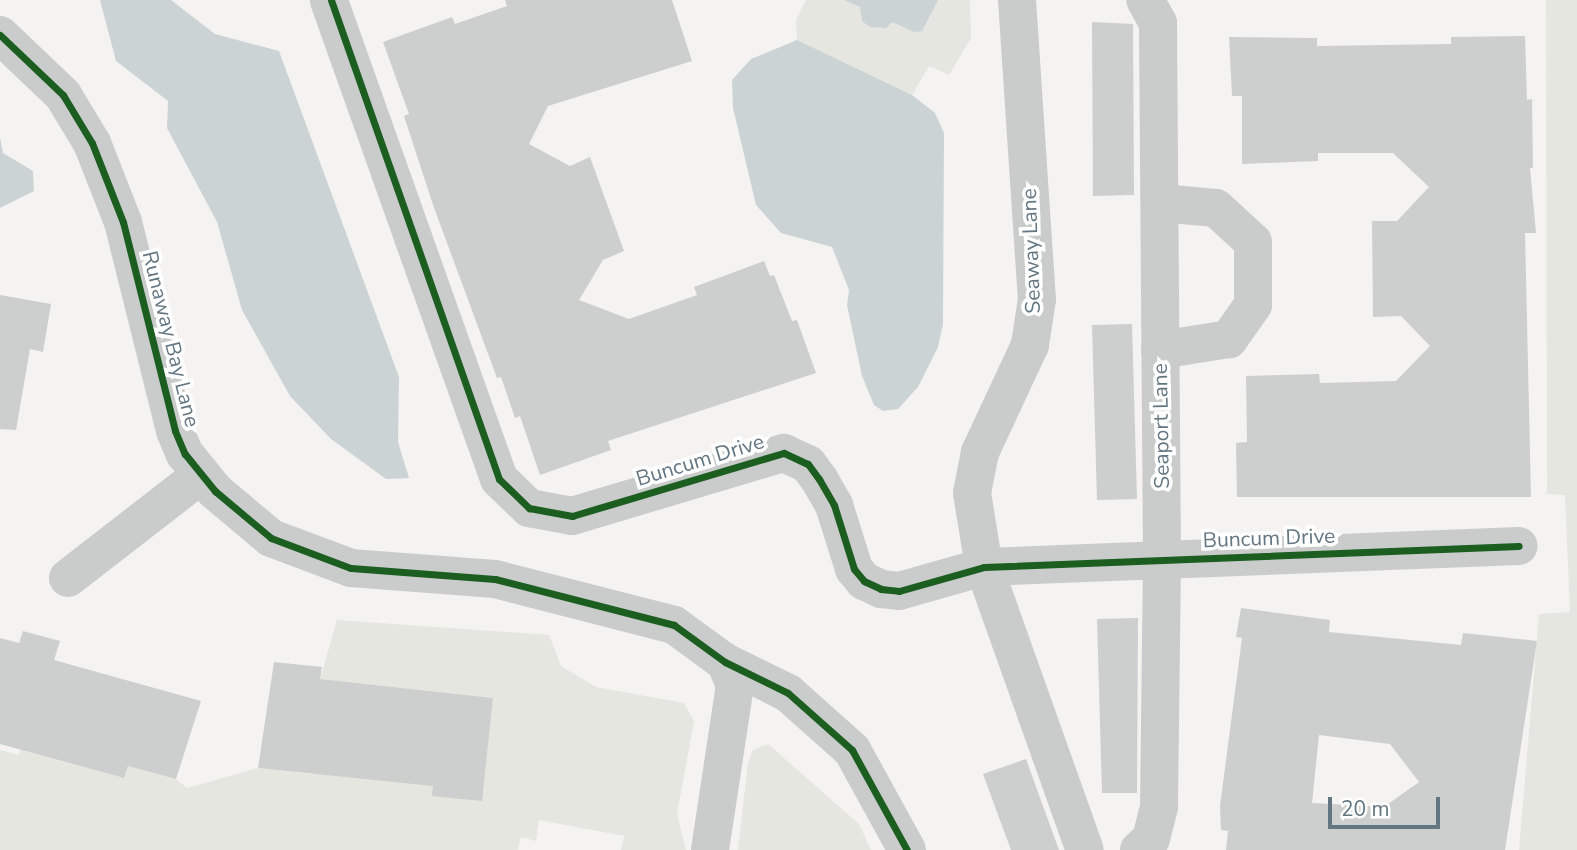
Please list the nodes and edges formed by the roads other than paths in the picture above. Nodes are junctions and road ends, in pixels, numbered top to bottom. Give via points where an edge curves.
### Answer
1 (329, 0) edge
2 (1017, 0) edge
3 (1154, 2) edge
4 (0, 35) edge
5 (1160, 203) junction
6 (1160, 350) junction
7 (201, 475) junction
8 (1520, 546) dead end
9 (1162, 559) junction
10 (984, 567) junction
11 (68, 578) dead end
12 (725, 662) junction
13 (710, 850) edge
14 (907, 850) edge
15 (1085, 850) edge
16 (1139, 850) edge

1 - 10 street, Buncum Drive via 488,450 499,479 513,496 529,508 572,516 784,453 808,464 819,479 834,505 854,569 864,580 899,591
2 - 10 street, Seaway Lane via 1037,299 1030,345 980,452 972,493
3 - 5 street, Seaport Lane
4 - 7 street, Runaway Bay Lane via 63,95 92,143 123,222 175,432
5 - 6 street, Seaport Lane
5 - 6 street via 1216,208 1253,242 1253,304 1229,339
6 - 9 street, Seaport Lane
7 - 11 street
7 - 12 street, Runaway Bay Lane via 271,538 351,568 495,579 619,608 674,625
8 - 9 street, Buncum Drive
9 - 10 street, Buncum Drive
9 - 16 street, Seaport Lane via 1159,806 1151,839
10 - 15 street, Seaway Lane
12 - 13 street via 734,685
12 - 14 street, Runaway Bay Lane via 788,693 852,750

